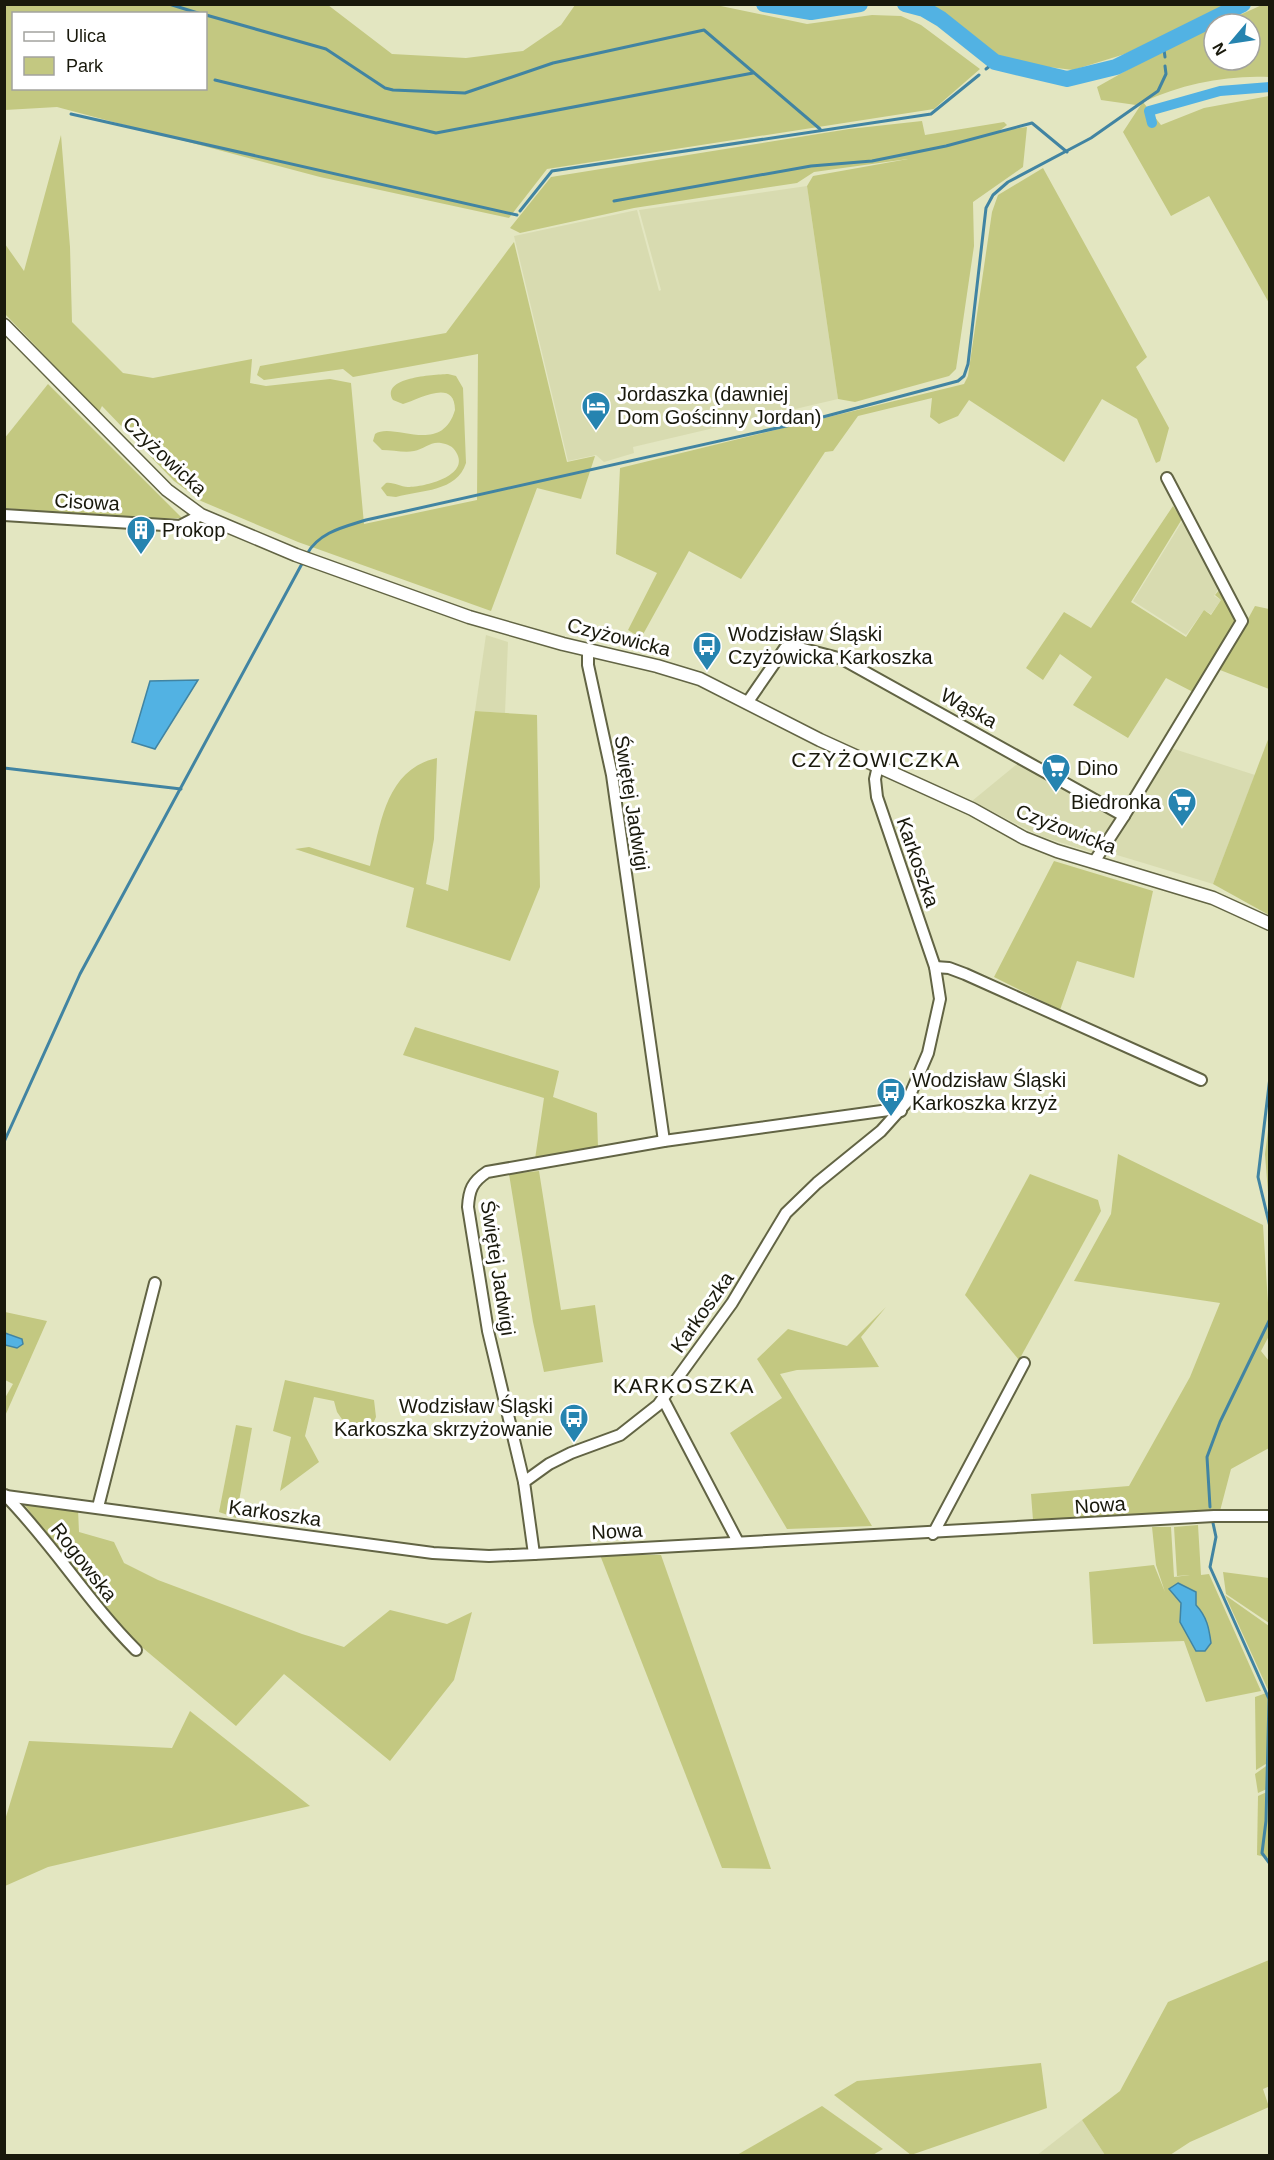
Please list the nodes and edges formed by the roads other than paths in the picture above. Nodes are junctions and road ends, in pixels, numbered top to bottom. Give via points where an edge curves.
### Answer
1 (4, 325) edge
2 (1167, 478) dead end
3 (4, 515) edge
4 (201, 515) junction
5 (588, 649) junction
6 (747, 703) junction
7 (878, 766) junction
8 (1124, 816) junction
9 (1094, 862) junction
10 (1269, 924) edge
11 (935, 968) junction
12 (1201, 1080) dead end
13 (900, 1111) junction
14 (664, 1141) junction
15 (155, 1283) dead end
16 (1024, 1364) dead end
17 (663, 1399) junction
18 (524, 1482) junction
19 (5, 1496) edge
20 (98, 1507) junction
21 (1269, 1516) edge
22 (933, 1534) junction
23 (738, 1542) junction
24 (534, 1554) junction
25 (136, 1650) dead end

1 - 4 street, Czyżowicka via 167,490
2 - 8 street via 1242,621
3 - 4 street, Cisowa via 180,526
4 - 5 street, Czyżowicka via 296,555 469,617
5 - 6 street, Czyżowicka via 700,679
5 - 14 street, Świętej Jadwigi via 612,775
6 - 7 street, Czyżowicka
6 - 8 street, Wąska via 784,648 792,646 842,659
7 - 9 street, Czyżowicka via 972,809 1024,838
7 - 11 street, Karkoszka via 876,797
8 - 9 street
9 - 10 street, Czyżowicka via 1213,898
11 - 12 street via 965,974
11 - 13 street, Karkoszka via 940,999 936,1027 918,1077
13 - 14 street, Świętej Jadwigi
13 - 17 street, Karkoszka via 786,1213 732,1303
14 - 18 street, Świętej Jadwigi via 487,1172 475,1180 469,1191 468,1207 488,1331
15 - 20 street
16 - 22 street
17 - 18 street, Karkoszka via 620,1435 571,1453
17 - 23 street
18 - 24 street
19 - 20 street, Karkoszka
19 - 25 street, Rogowska via 47,1541 108,1622
20 - 24 street, Karkoszka via 433,1552
21 - 22 street, Nowa
22 - 23 street, Nowa
23 - 24 street, Nowa

